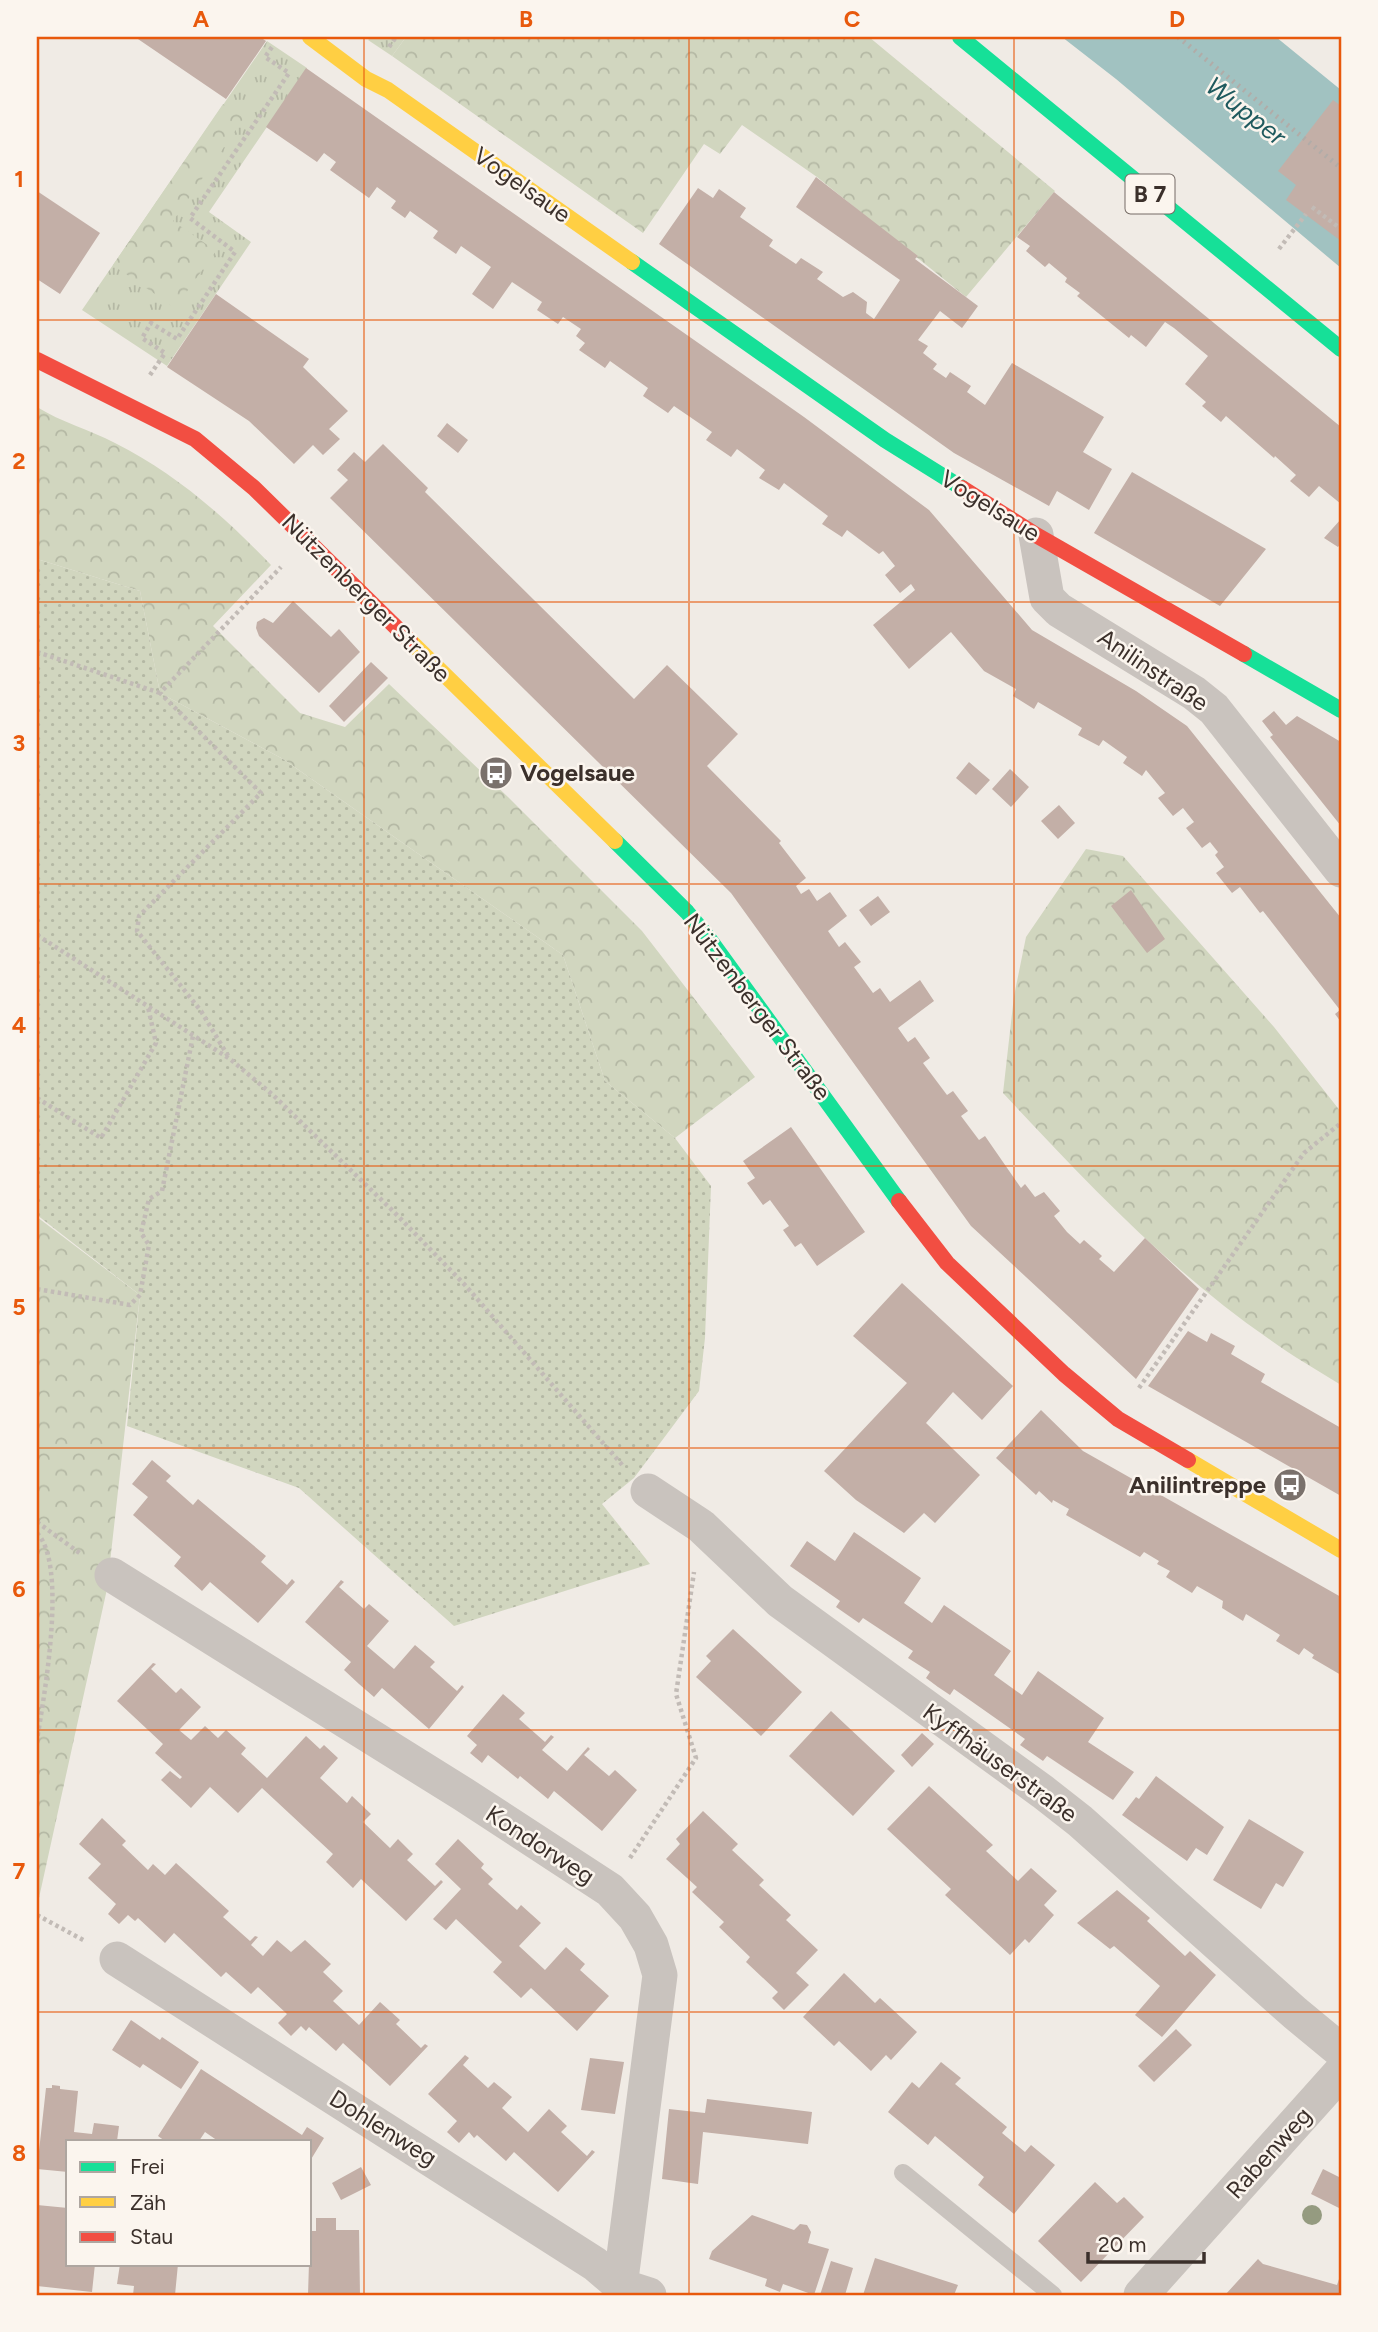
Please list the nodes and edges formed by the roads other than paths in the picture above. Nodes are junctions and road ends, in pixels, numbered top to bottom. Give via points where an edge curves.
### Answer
1 (310, 37) edge
2 (960, 37) edge
3 (1341, 349) edge
4 (37, 360) edge
5 (1036, 535) junction
6 (1341, 710) edge
7 (1341, 870) edge
8 (648, 1491) road end
9 (1341, 1550) edge
10 (100, 1567) road end
11 (117, 1959) road end
12 (1341, 2051) edge
13 (1341, 2072) edge
14 (903, 2173) dead end
15 (629, 2292) edge
16 (1053, 2295) edge
17 (1141, 2295) edge

1 - 5 street, Vogelsaue via 885,440
2 - 3 street, B 7
4 - 9 street, Nützenberger Straße via 195,439 254,488 687,912 927,1239 1064,1374 1118,1419
5 - 6 street, Vogelsaue
5 - 7 street, Anilinstraße via 1047,598 1214,709
8 - 12 street, Kyffhäuserstraße via 701,1526 780,1601 1080,1821
10 - 15 street, Kondorweg via 610,1889 635,1917 651,1945 660,1975
11 - 15 street, Dohlenweg via 584,2256
13 - 17 street, Rabenweg
14 - 16 lane

